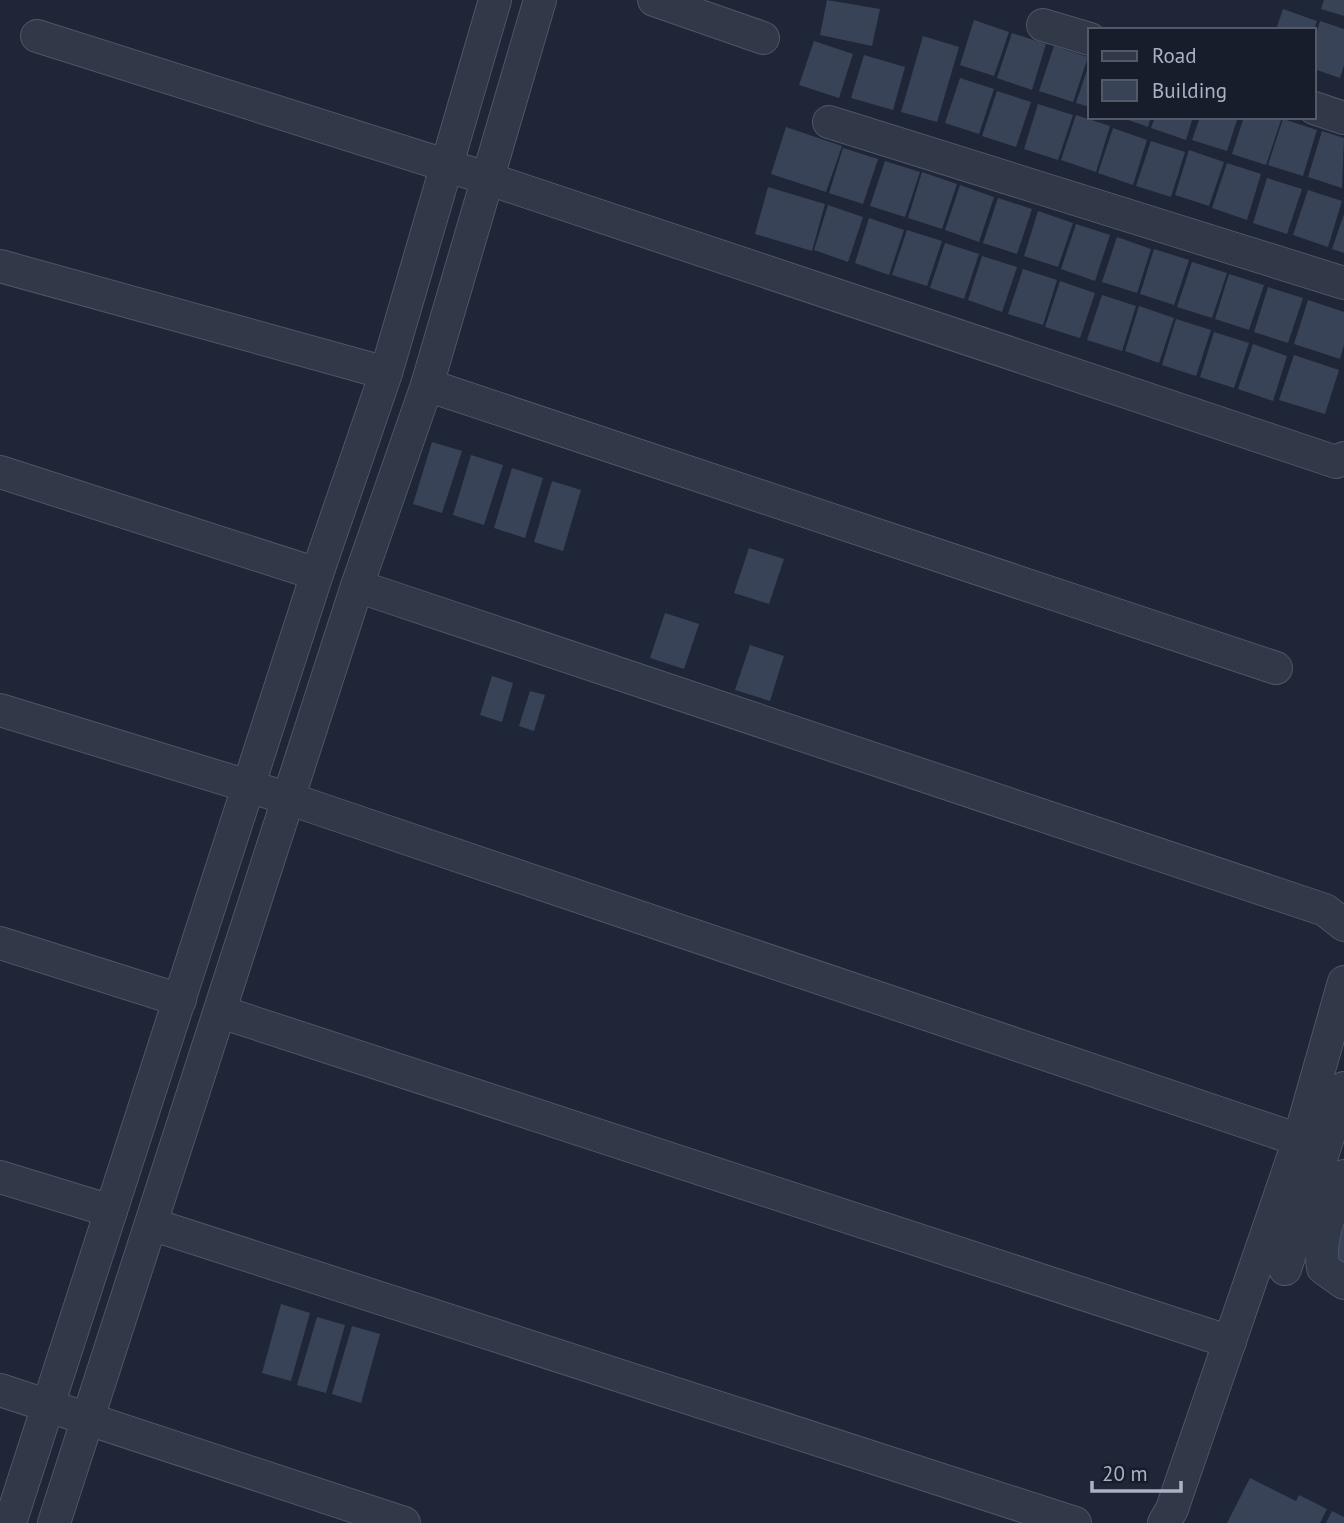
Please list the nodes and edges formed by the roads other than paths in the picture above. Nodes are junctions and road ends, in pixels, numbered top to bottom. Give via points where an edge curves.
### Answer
1 (495, 0) edge
2 (540, 0) edge
3 (654, 0) edge
4 (1043, 24) dead end
5 (37, 36) dead end
6 (763, 38) dead end
7 (1088, 38) edge
8 (1316, 109) edge
9 (1344, 118) edge
10 (829, 122) dead end
11 (446, 165) junction
12 (486, 178) junction
13 (0, 266) edge
14 (1344, 283) edge
15 (386, 373) junction
16 (427, 385) junction
17 (1344, 458) edge
18 (0, 472) edge
19 (317, 574) junction
20 (357, 586) junction
21 (1276, 668) dead end
22 (0, 710) edge
23 (250, 786) junction
24 (290, 799) junction
25 (1344, 925) edge
26 (0, 943) edge
27 (1344, 982) edge
28 (180, 1000) junction
29 (221, 1012) junction
30 (1344, 1088) edge
31 (1329, 1116) edge
32 (1299, 1140) junction
33 (1344, 1176) edge
34 (0, 1177) edge
35 (111, 1212) junction
36 (151, 1224) junction
37 (1285, 1269) dead end
38 (1344, 1283) edge
39 (1230, 1342) junction
40 (0, 1390) edge
41 (47, 1405) junction
42 (87, 1418) junction
43 (1177, 1518) edge
44 (10, 1523) edge
45 (54, 1523) edge
46 (404, 1523) edge
47 (1074, 1523) edge

1 - 11 street
2 - 12 street
3 - 6 street
4 - 7 street
5 - 11 street
8 - 9 street
10 - 14 street
11 - 12 street
11 - 15 street
12 - 16 street
12 - 17 street via 1336,462
13 - 15 street
15 - 19 street
16 - 20 street
16 - 21 street
18 - 19 street
19 - 23 street
20 - 24 street
20 - 25 street via 1325,910
22 - 23 street
23 - 24 street
23 - 28 street
24 - 29 street
24 - 32 street
26 - 28 street
27 - 31 street
28 - 35 street
29 - 36 street
29 - 39 street
30 - 31 street
31 - 32 street
31 - 37 street
32 - 39 street
33 - 38 street via 1320,1253 1323,1268
34 - 35 street
35 - 41 street
36 - 42 street
36 - 47 street
39 - 43 street
40 - 41 street
41 - 42 street
41 - 44 street
42 - 45 street
42 - 46 street

